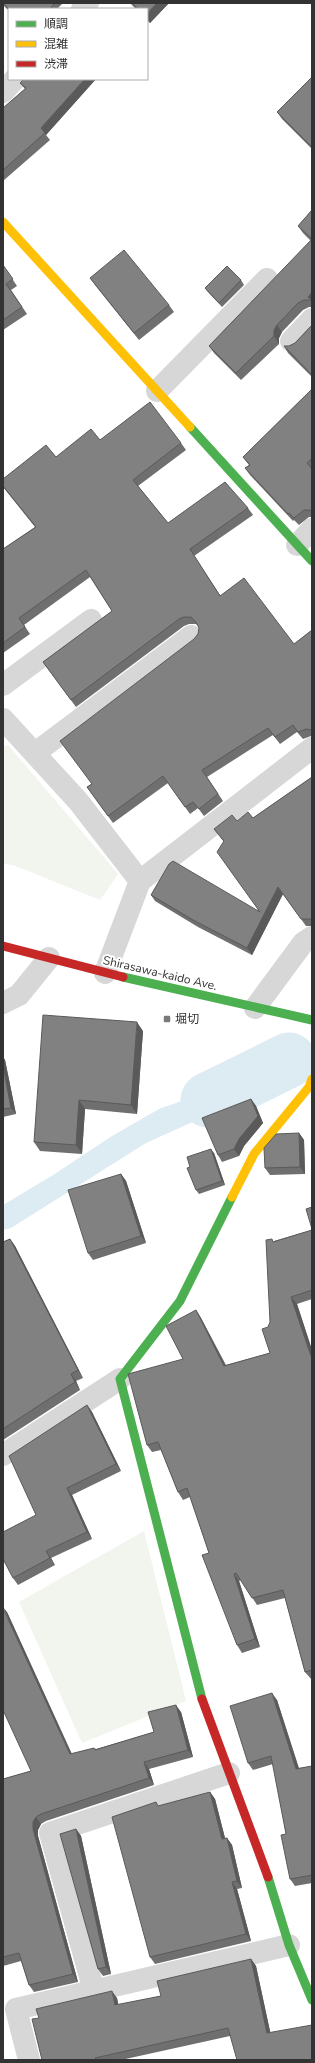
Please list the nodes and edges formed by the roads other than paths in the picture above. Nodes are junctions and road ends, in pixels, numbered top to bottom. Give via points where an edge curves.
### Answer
1 (14, 80) edge
2 (3, 92) edge
3 (6, 232) edge
4 (267, 278) dead end
5 (312, 319) edge
6 (291, 341) dead end
7 (157, 391) junction
8 (312, 529) edge
9 (297, 544) junction
10 (312, 561) edge
11 (91, 620) dead end
12 (191, 636) dead end
13 (3, 685) edge
14 (3, 719) edge
15 (312, 748) edge
16 (35, 753) junction
17 (140, 881) junction
18 (312, 937) edge
19 (3, 946) edge
20 (49, 958) junction
21 (105, 973) junction
22 (3, 1002) edge
23 (255, 1008) junction
24 (312, 1020) edge
25 (312, 1079) edge
26 (120, 1379) junction
27 (3, 1455) edge
28 (229, 1772) junction
29 (289, 1945) junction
30 (94, 1991) junction
31 (312, 2000) edge
32 (9, 2010) edge
33 (29, 2060) edge

1 - 2 street
3 - 7 street
4 - 7 street
5 - 6 street
7 - 9 street
8 - 9 street
9 - 10 street
11 - 13 street
12 - 16 street
14 - 16 street
15 - 17 street
16 - 17 street via 78,801
17 - 21 street
18 - 23 street via 303,943
19 - 20 street, Shirasawa-kaido Ave.
20 - 21 street, Shirasawa-kaido Ave.
20 - 22 street via 19,995
21 - 23 street, Shirasawa-kaido Ave.
23 - 24 street, Shirasawa-kaido Ave.
25 - 26 street via 309,1088 254,1154 180,1301
26 - 27 street
26 - 28 street via 205,1712
28 - 29 street via 261,1854
28 - 30 street via 50,1833
29 - 30 street
29 - 31 street
30 - 32 street
32 - 33 street

